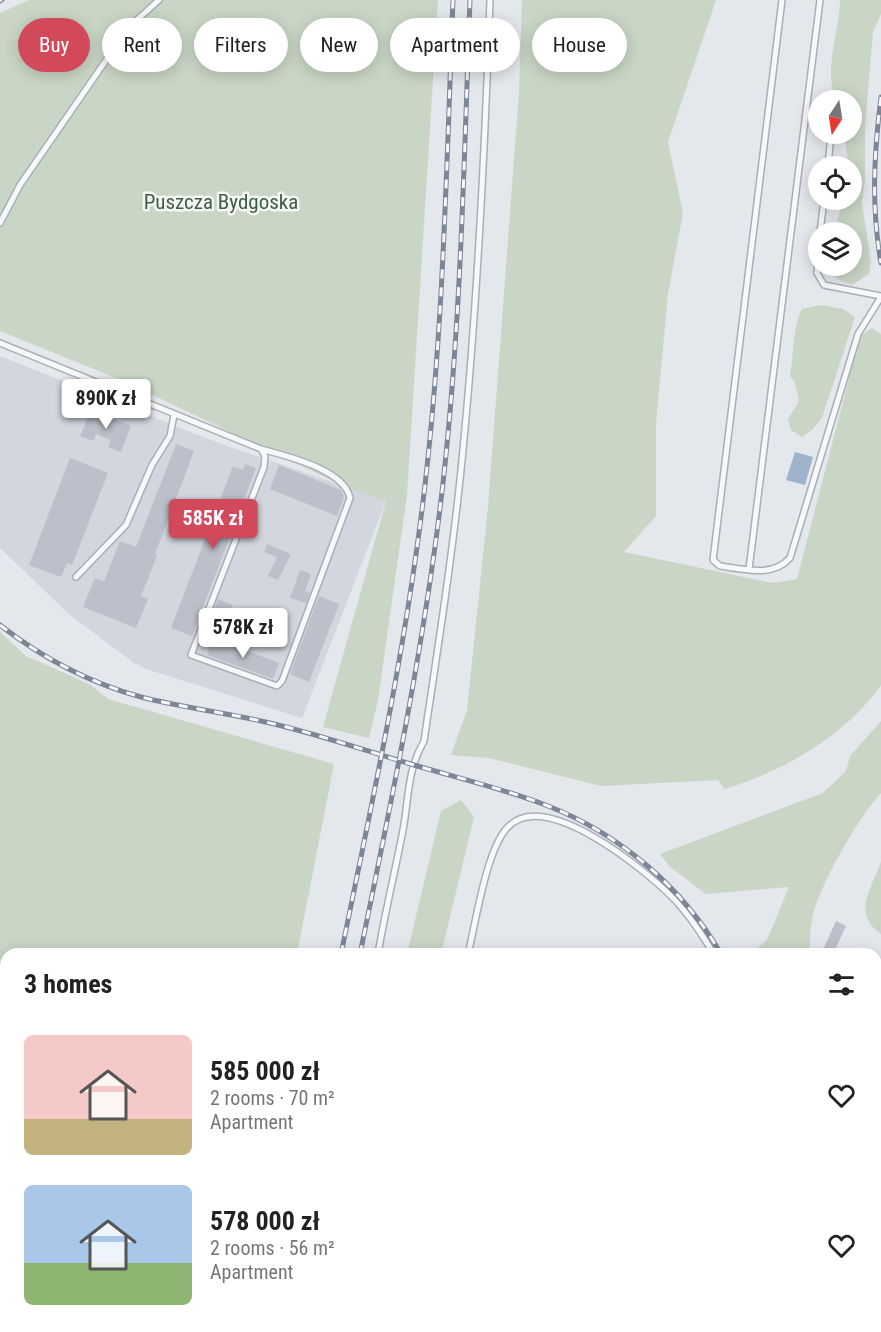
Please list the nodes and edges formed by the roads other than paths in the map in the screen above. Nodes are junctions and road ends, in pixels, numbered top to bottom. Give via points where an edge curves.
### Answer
1 (159, 0) edge
2 (490, 0) edge
3 (782, 0) edge
4 (820, 0) edge
5 (806, 114) joint
6 (0, 223) edge
7 (819, 276) edge
8 (881, 296) edge
9 (0, 343) edge
10 (174, 415) junction
11 (261, 449) junction
12 (749, 569) junction
13 (76, 577) dead end
14 (379, 948) edge
15 (470, 948) edge
16 (710, 948) edge

1 - 6 lane via 129,27 21,185
2 - 14 lane via 475,299 447,593 424,741 413,759
3 - 12 lane via 713,560 720,567
4 - 5 lane
5 - 12 lane
7 - 8 lane via 824,285
8 - 12 lane via 858,334 790,558 774,569
9 - 10 lane
10 - 11 lane
10 - 13 lane via 170,436 152,465 126,525
11 - 11 lane via 264,467 191,655 277,686 350,498 341,481 329,474
15 - 16 lane via 496,843 517,820 532,817 568,825 608,845 652,878 691,918

